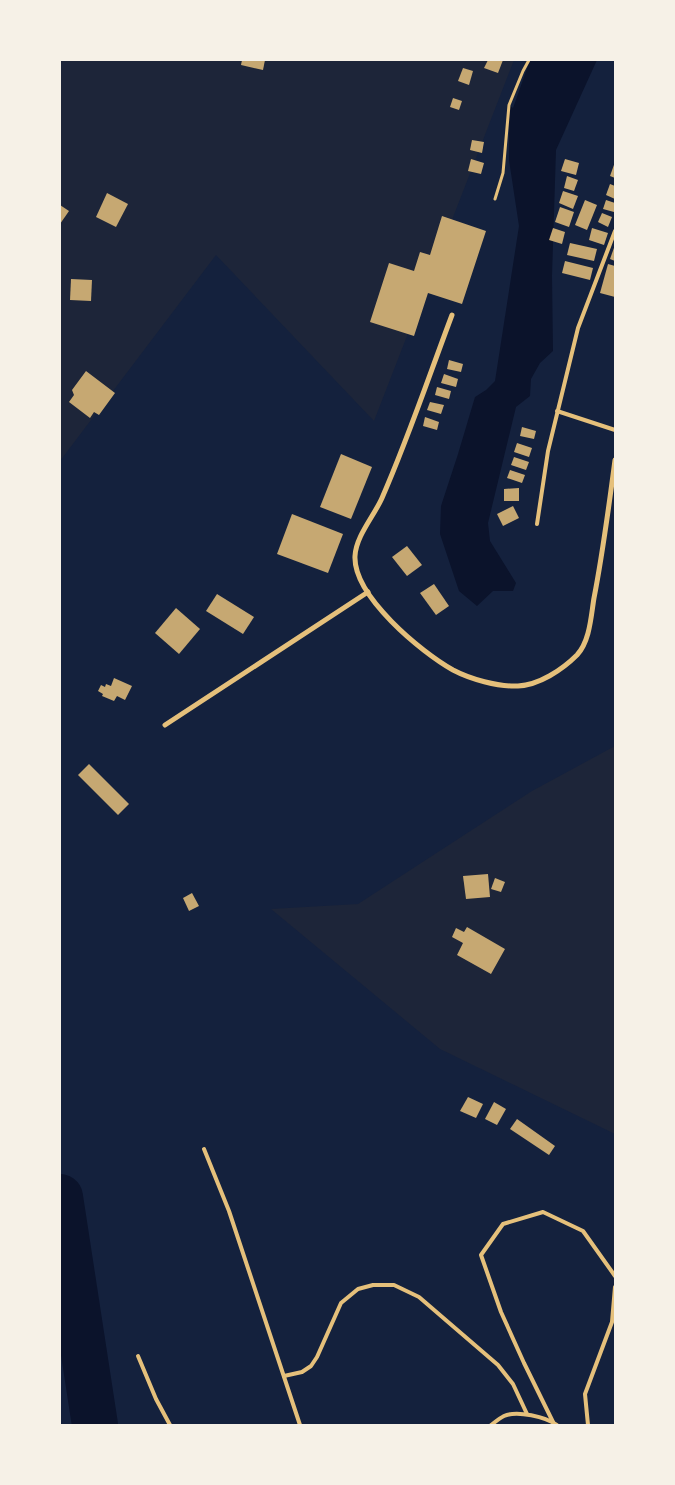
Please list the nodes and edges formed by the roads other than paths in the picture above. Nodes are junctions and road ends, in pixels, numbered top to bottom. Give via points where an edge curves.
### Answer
1 (615, 231) edge
2 (452, 315) dead end
3 (557, 411) junction
4 (615, 430) edge
5 (615, 460) edge
6 (537, 524) dead end
7 (368, 592) junction
8 (165, 725) dead end
9 (204, 1149) dead end
10 (615, 1276) edge
11 (615, 1286) edge
12 (138, 1356) dead end
13 (284, 1376) junction
14 (527, 1414) junction
15 (553, 1422) junction
16 (170, 1425) edge
17 (300, 1425) edge
18 (491, 1425) edge
19 (557, 1425) edge
20 (588, 1425) edge

1 - 3 lane via 578,328
2 - 7 street via 384,492 359,541 355,556 357,573
3 - 4 lane
3 - 6 lane
5 - 7 street via 602,558 587,635 578,654 537,682 518,686 489,683 454,670 410,640
7 - 8 street
9 - 13 lane via 229,1212
10 - 15 lane via 583,1231 543,1212 503,1224 481,1255 501,1312
11 - 20 lane via 612,1322 585,1394
12 - 16 lane
13 - 14 lane via 302,1372 311,1366 341,1303 358,1290 373,1285 394,1285 419,1297 498,1366 513,1384
13 - 17 lane
14 - 15 lane
14 - 18 lane via 505,1415
15 - 19 lane

